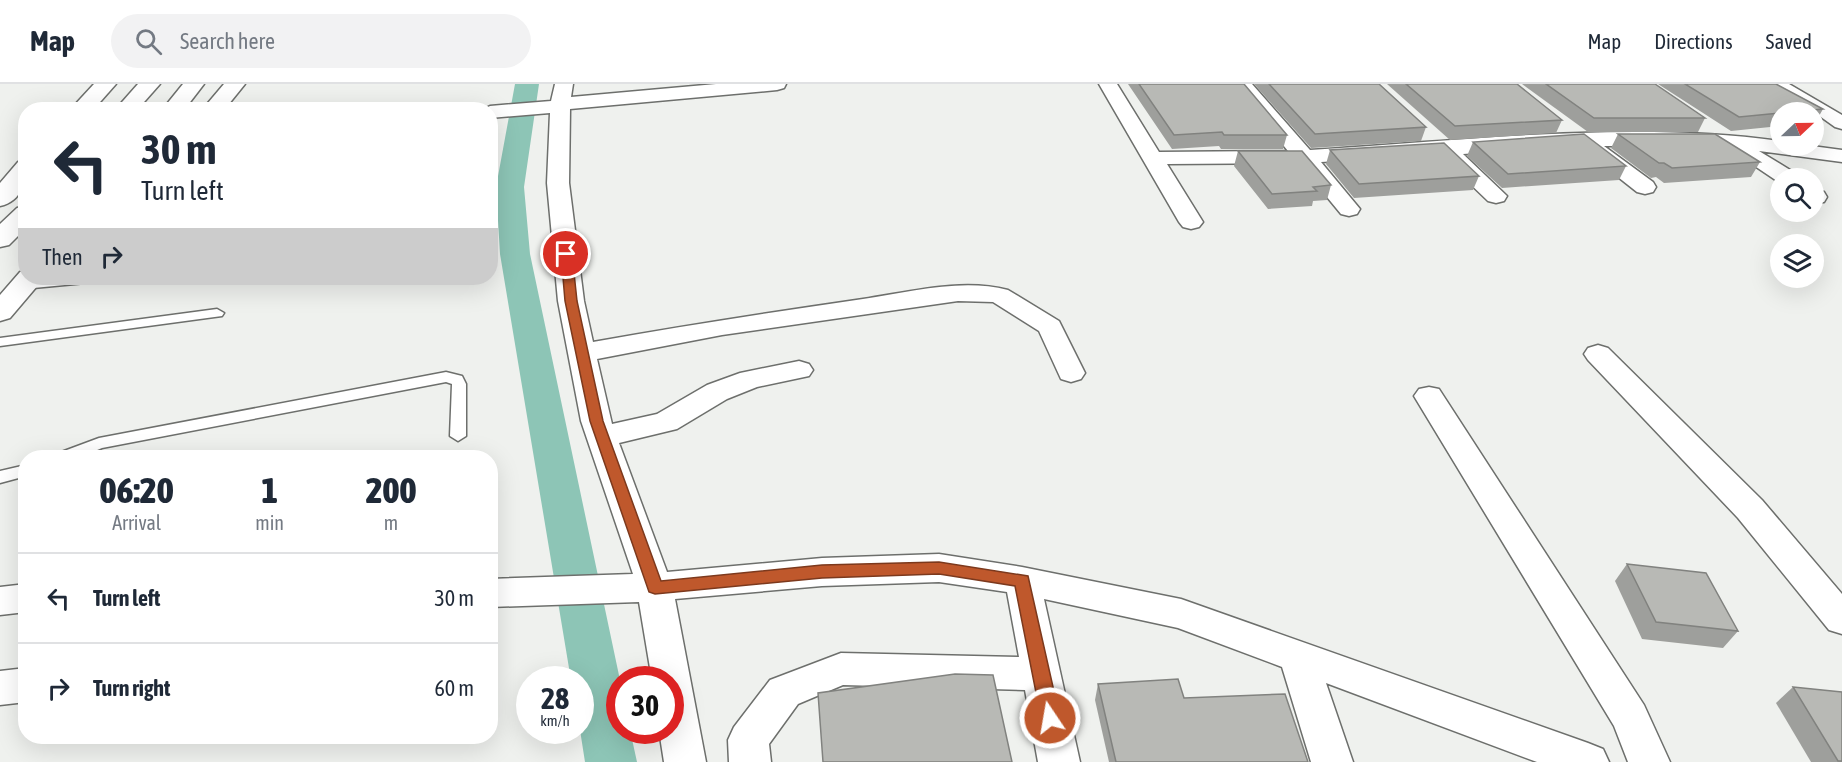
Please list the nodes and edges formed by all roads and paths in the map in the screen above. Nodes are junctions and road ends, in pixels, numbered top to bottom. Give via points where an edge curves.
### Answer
1 (106, 84) edge
2 (150, 84) edge
3 (194, 84) edge
4 (235, 84) edge
5 (777, 84) edge
6 (1108, 84) edge
7 (1242, 84) edge
8 (1775, 84) edge
9 (559, 100) edge
10 (88, 102) edge
11 (133, 102) edge
12 (179, 102) edge
13 (219, 102) edge
14 (499, 112) edge
15 (1554, 119) edge
16 (1698, 121) edge
17 (1842, 123) edge
18 (1426, 132) edge
19 (1582, 140) junction
20 (1727, 140) junction
21 (1444, 148) junction
22 (1842, 156) edge
23 (1305, 157) junction
24 (1153, 158) junction
25 (1771, 168) edge
26 (18, 177) edge
27 (1645, 187) dead end
28 (1496, 196) dead end
29 (0, 199) edge
30 (1348, 209) dead end
31 (18, 221) edge
32 (1191, 222) dead end
33 (0, 239) edge
34 (23, 285) edge
35 (0, 312) edge
36 (217, 313) dead end
37 (0, 342) edge
38 (582, 353) junction
39 (1598, 354) dead end
40 (800, 370) dead end
41 (1071, 373) dead end
42 (1429, 396) dead end
43 (458, 436) dead end
44 (602, 437) junction
45 (82, 450) edge
46 (18, 473) edge
47 (0, 477) edge
48 (1022, 581) junction
49 (641, 588) junction
50 (499, 593) edge
51 (18, 599) edge
52 (0, 601) edge
53 (1842, 619) edge
54 (1297, 656) junction
55 (1041, 674) junction
56 (18, 686) edge
57 (0, 688) edge
58 (685, 762) edge
59 (750, 762) edge
60 (1059, 762) edge
61 (1332, 762) edge
62 (1588, 762) edge
63 (1649, 762) edge

1 - 10 main road
2 - 11 main road
3 - 12 main road
4 - 13 main road
5 - 9 street
6 - 24 street
7 - 23 street
8 - 17 street
9 - 14 street
9 - 38 street via 558,183 571,301
15 - 19 street
16 - 20 street
18 - 21 street
19 - 20 street
19 - 21 street
19 - 27 street
20 - 22 street
20 - 25 street
21 - 23 street
21 - 28 street
23 - 24 street
23 - 30 street
24 - 32 street
26 - 29 main road
31 - 33 main road
34 - 35 main road
36 - 37 lane
38 - 41 street via 722,327 958,292 999,295 1050,327
38 - 44 street
39 - 53 street via 1750,508
40 - 44 street via 750,379 717,392 666,422
42 - 63 street via 1630,717
43 - 45 lane via 459,384 457,379 446,377 99,443
44 - 49 street
46 - 47 lane
48 - 49 street via 939,568 822,572
48 - 54 street via 1181,614
48 - 55 street
49 - 50 street
49 - 58 street
51 - 52 street
54 - 61 street
54 - 62 street
55 - 59 street via 841,669 784,692 748,740
55 - 60 street
56 - 57 street

